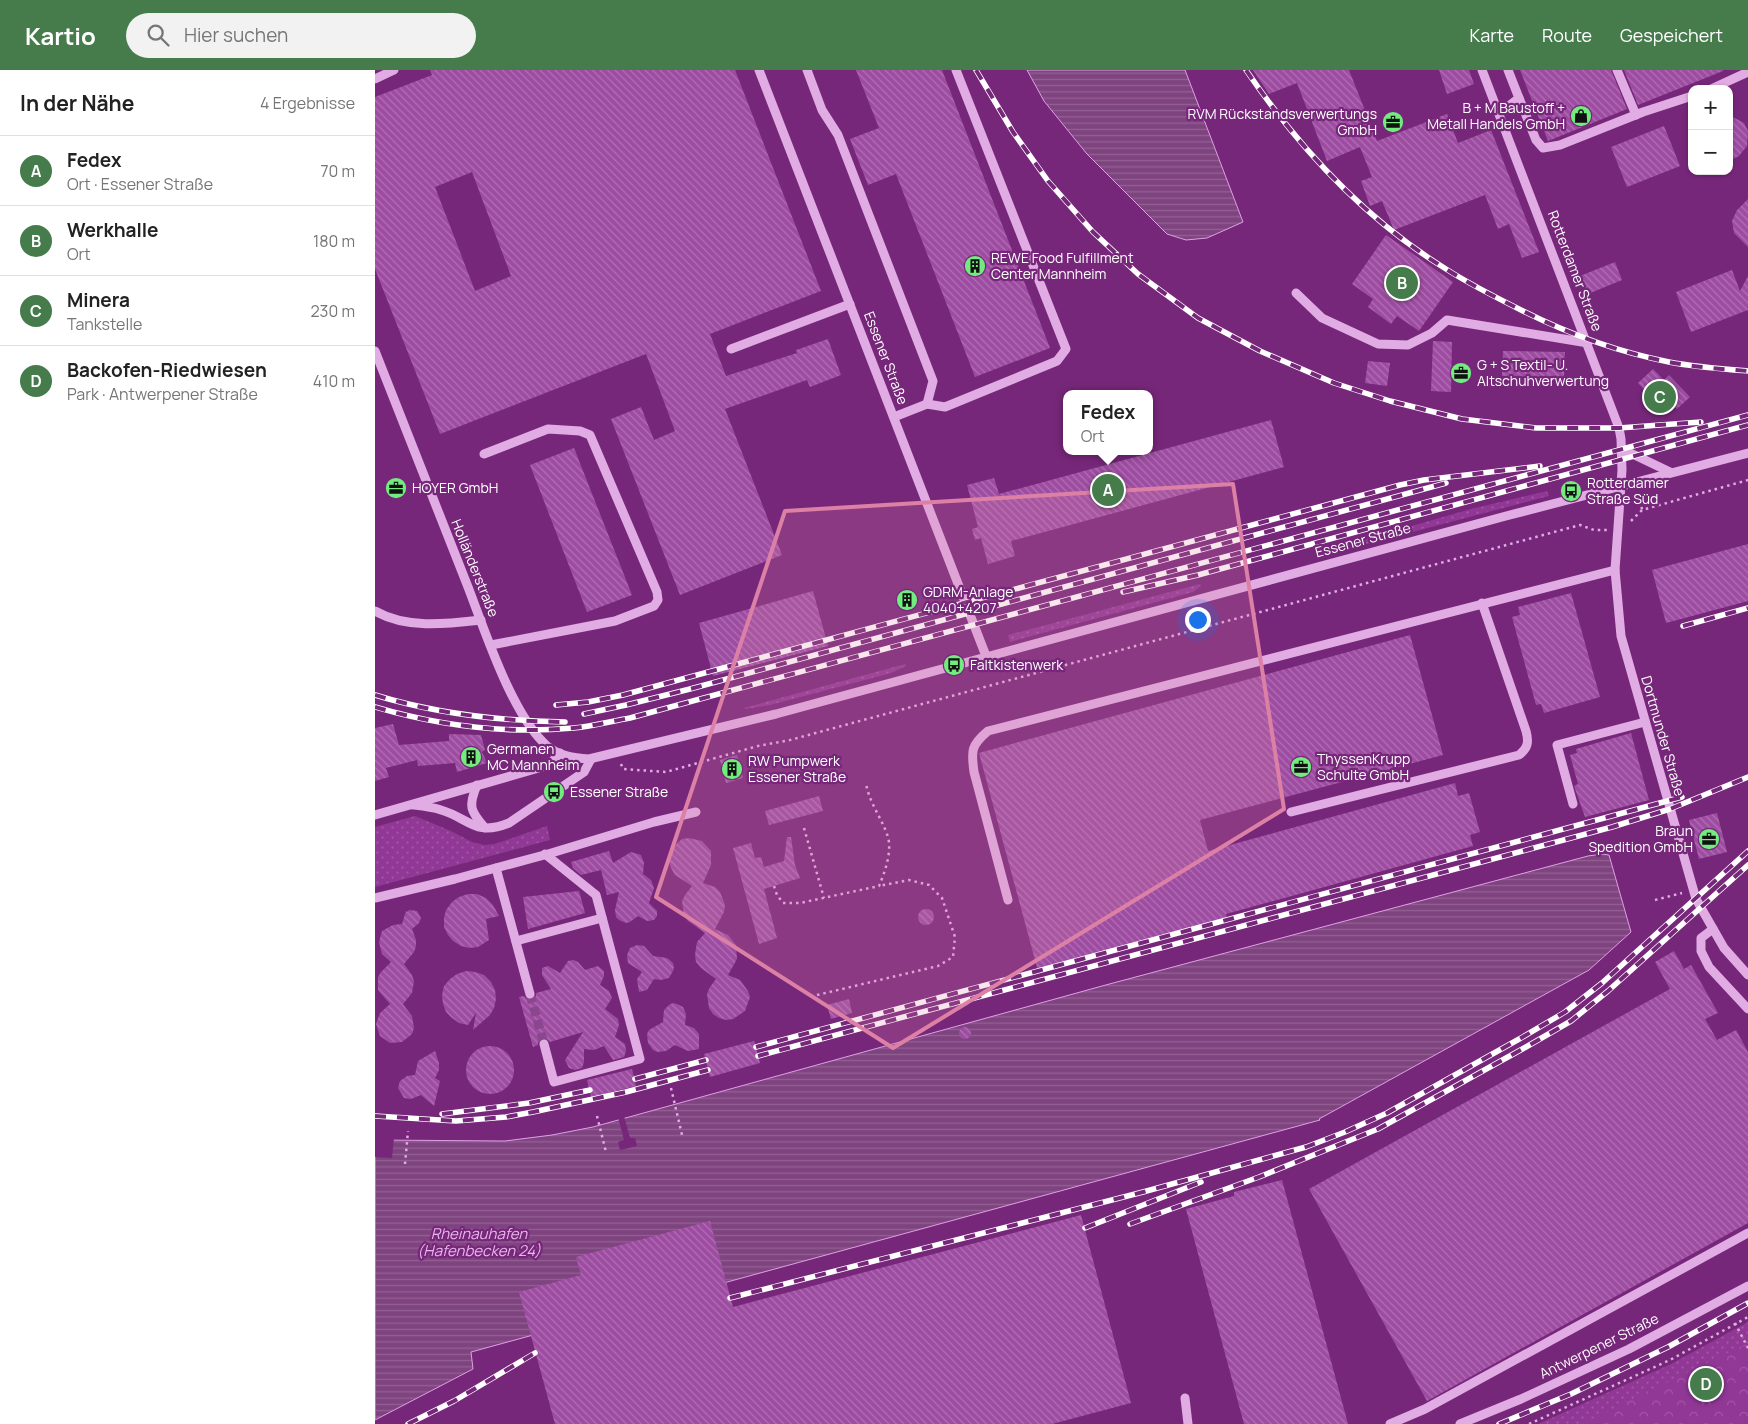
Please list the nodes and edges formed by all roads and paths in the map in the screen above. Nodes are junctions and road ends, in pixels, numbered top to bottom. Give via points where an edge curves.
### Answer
1 (394, 70) edge
2 (759, 70) edge
3 (807, 70) edge
4 (956, 70) edge
5 (1482, 70) edge
6 (1508, 70) edge
7 (1617, 70) edge
8 (1748, 72) edge
9 (375, 79) edge
10 (1720, 85) edge
11 (1688, 97) edge
12 (1519, 98) junction
13 (1498, 111) junction
14 (1636, 115) junction
15 (1296, 293) dead end
16 (850, 304) junction
17 (1588, 343) junction
18 (731, 349) dead end
19 (375, 352) edge
20 (927, 404) junction
21 (894, 417) junction
22 (1622, 449) junction
23 (1748, 453) edge
24 (484, 454) dead end
25 (1670, 472) junction
26 (1748, 480) edge
27 (1621, 486) junction
28 (1619, 526) junction
29 (1615, 570) junction
30 (1482, 603) junction
31 (375, 611) edge
32 (481, 620) junction
33 (491, 645) junction
34 (986, 656) junction
35 (1645, 722) junction
36 (619, 752) junction
37 (560, 753) junction
38 (590, 759) junction
39 (866, 783) dead end
40 (477, 785) junction
41 (1573, 804) dead end
42 (413, 805) junction
43 (696, 812) dead end
44 (1291, 812) dead end
45 (375, 815) edge
46 (485, 828) junction
47 (804, 828) dead end
48 (545, 854) junction
49 (496, 868) junction
50 (774, 886) dead end
51 (879, 886) junction
52 (1693, 890) junction
53 (375, 898) edge
54 (823, 898) junction
55 (1008, 900) dead end
56 (1655, 900) dead end
57 (602, 918) junction
58 (1713, 929) junction
59 (516, 941) junction
60 (1748, 975) edge
61 (529, 994) tunnel mouth
62 (817, 995) dead end
63 (1748, 1010) edge
64 (543, 1044) tunnel mouth
65 (671, 1088) dead end
66 (597, 1116) dead end
67 (408, 1131) dead end
68 (682, 1135) dead end
69 (606, 1152) dead end
70 (405, 1164) dead end
71 (1748, 1233) edge
72 (1748, 1286) edge
73 (1748, 1317) edge
74 (1735, 1324) junction
75 (1748, 1348) edge
76 (1185, 1398) dead end
77 (1188, 1424) edge
78 (1389, 1424) edge
79 (1460, 1424) edge
80 (1529, 1424) edge

1 - 9 street
2 - 16 street, Essener Straße
3 - 20 street via 822,110 838,135 933,381
4 - 20 street via 1066,349 1057,361 945,407
5 - 13 street, Rotterdamer Straße
6 - 12 street
7 - 14 street
8 - 10 street
11 - 14 street
12 - 13 street
12 - 14 street via 1536,140 1543,148 1560,145
13 - 17 street, Rotterdamer Straße
15 - 17 street via 1322,318 1378,344 1409,345 1432,333 1447,320
16 - 18 street
16 - 21 street, Essener Straße
17 - 22 street, Rotterdamer Straße via 1619,428
19 - 32 street, Holländerstraße
20 - 21 street
21 - 34 street, Essener Straße
22 - 25 street
22 - 27 street, Rotterdamer Straße
23 - 25 street, Essener Straße
24 - 33 street via 548,429 590,434 657,592 654,606 615,621
25 - 27 street, Essener Straße
26 - 28 path via 1642,510
27 - 28 street, Dortmunder Straße
27 - 34 street, Essener Straße
28 - 29 street, Dortmunder Straße
28 - 36 path via 1605,531 1579,525 666,772 623,769
29 - 30 street
29 - 35 street, Dortmunder Straße via 1621,636
30 - 44 street via 1527,731 1529,741 1526,749 1519,755
30 - 55 street via 988,731 973,745 972,756
31 - 32 street via 405,623 451,624
32 - 33 street, Holländerstraße
33 - 37 street, Holländerstraße via 528,722 548,747
34 - 36 street, Essener Straße via 776,714
35 - 41 street via 1557,745
35 - 52 street, Dortmunder Straße
36 - 38 street, Essener Straße
37 - 38 street, Holländerstraße via 567,757
37 - 40 street via 549,765
38 - 46 street via 584,772 509,823
39 - 51 path via 868,796 888,838 887,869
40 - 42 street
40 - 46 street via 471,799 473,815
42 - 45 street
42 - 46 street via 442,810 471,825
43 - 48 street
47 - 54 path
48 - 49 street
48 - 57 street via 596,895
49 - 53 street
49 - 59 street
50 - 54 path via 783,903 800,904
51 - 54 path
51 - 62 path via 909,880 929,885 943,898 955,937 953,957 938,966
52 - 56 path
52 - 58 street, Dortmunder Straße
57 - 59 street
57 - 64 street via 640,1060 554,1082
58 - 60 street, Dortmunder Straße
58 - 63 street via 1701,938 1701,951 1709,967
59 - 61 street
65 - 68 path
66 - 69 path
67 - 70 path
71 - 78 street via 1425,1409
72 - 79 street, Antwerpener Straße via 1629,1348
73 - 74 path
74 - 75 path
74 - 80 path via 1670,1360
76 - 77 street

